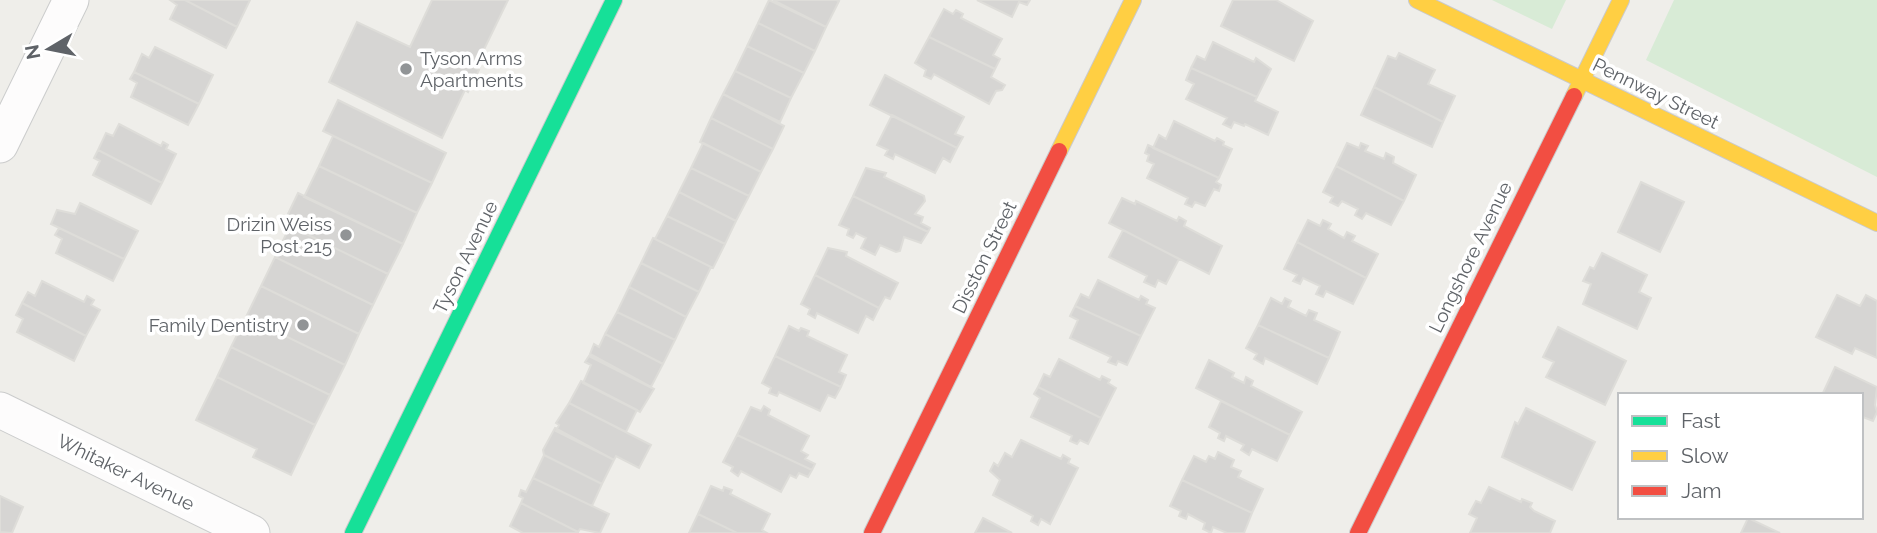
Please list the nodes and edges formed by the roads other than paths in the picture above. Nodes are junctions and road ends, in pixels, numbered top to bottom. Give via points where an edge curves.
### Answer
1 (71, 0) edge
2 (614, 0) edge
3 (1133, 0) edge
4 (1417, 0) edge
5 (1621, 0) edge
6 (1582, 80) junction
7 (0, 145) edge
8 (1877, 223) edge
9 (0, 410) edge
10 (252, 533) edge
11 (353, 533) edge
12 (872, 533) edge
13 (1358, 533) edge

1 - 7 street
2 - 11 street, Tyson Avenue
3 - 12 street, Disston Street
4 - 6 street, Pennway Street
5 - 6 street, Longshore Avenue
6 - 8 street, Pennway Street
6 - 13 street, Longshore Avenue
9 - 10 street, Whitaker Avenue

